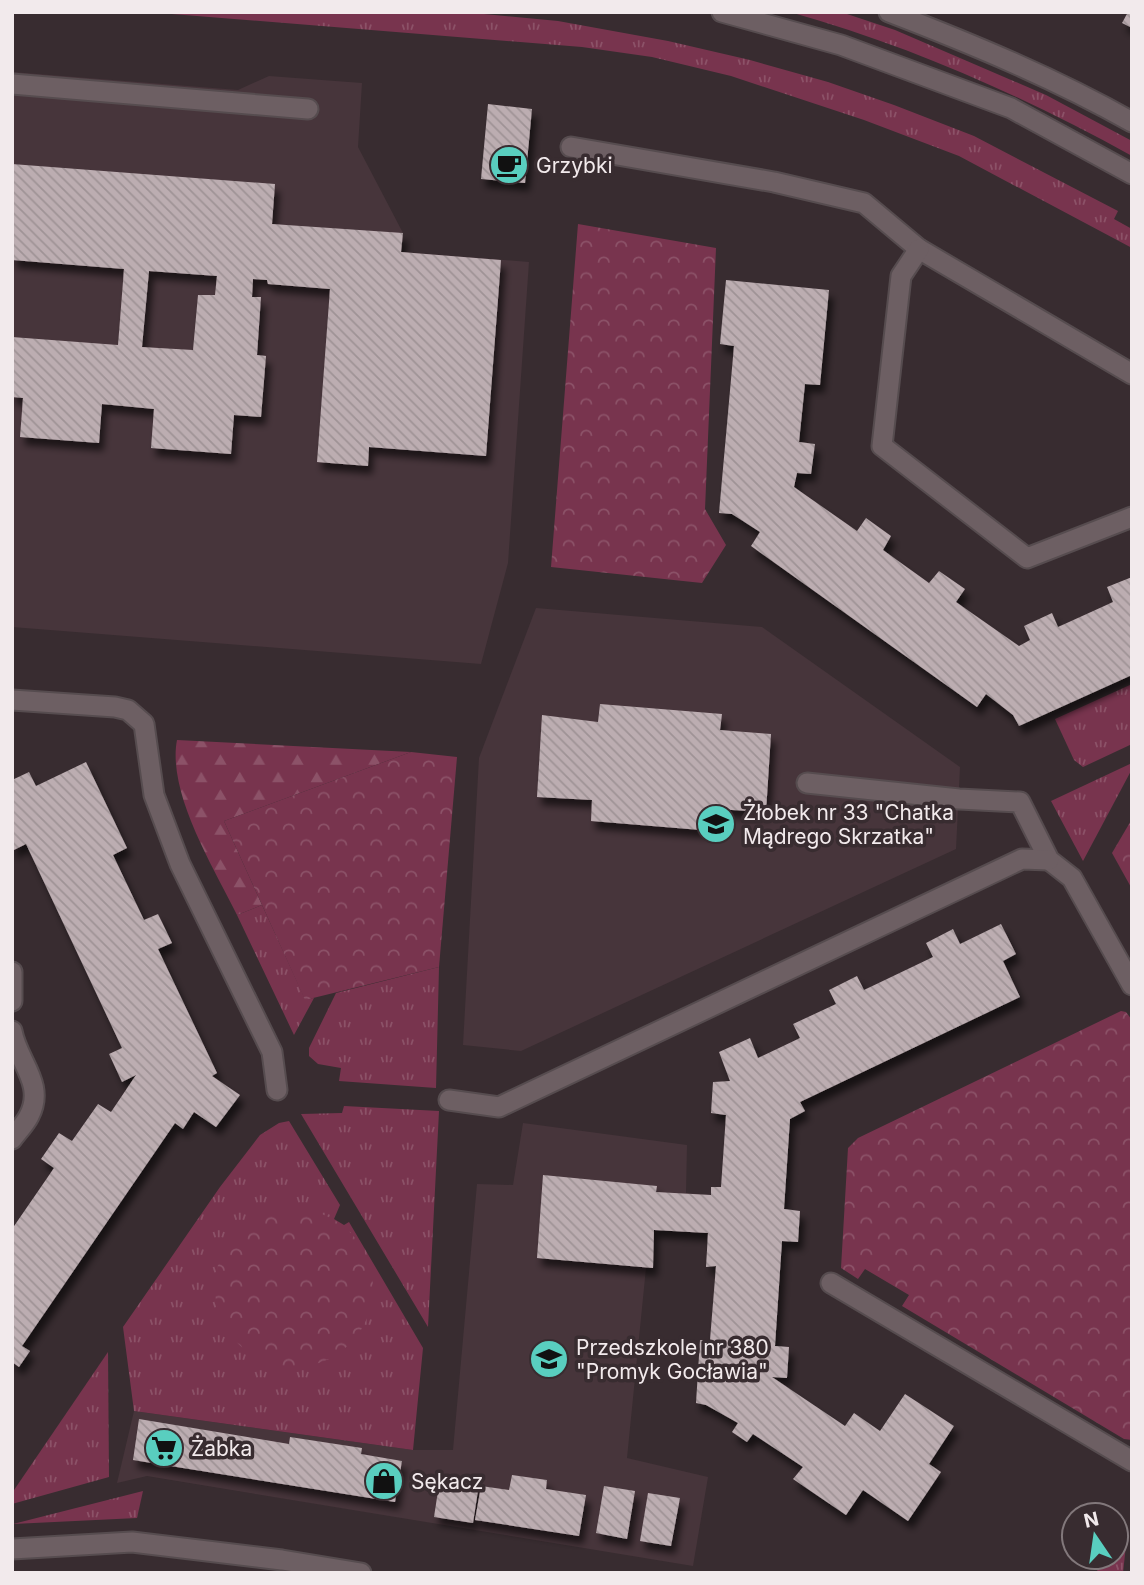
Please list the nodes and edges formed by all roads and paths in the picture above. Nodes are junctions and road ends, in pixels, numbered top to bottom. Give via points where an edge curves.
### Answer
1 (722, 12) edge
2 (889, 12) edge
3 (12, 84) edge
4 (308, 109) dead end
5 (1132, 122) edge
6 (571, 147) dead end
7 (1132, 174) edge
8 (919, 249) junction
9 (1132, 374) edge
10 (1132, 517) edge
11 (12, 700) edge
12 (807, 783) dead end
13 (1049, 860) junction
14 (12, 972) edge
15 (1132, 985) edge
16 (12, 1001) edge
17 (12, 1031) edge
18 (277, 1090) dead end
19 (449, 1100) dead end
20 (12, 1139) edge
21 (831, 1283) dead end
22 (1132, 1461) edge
23 (12, 1549) edge
24 (361, 1573) edge

1 - 7 street via 841,45 1011,108
2 - 5 street via 980,47
3 - 4 street
6 - 8 street via 775,182 864,203
8 - 9 street
8 - 10 street via 901,276 882,446 1027,558
11 - 18 street via 115,707 128,710 145,724 154,795 180,864 272,1052
12 - 13 street via 1020,802
13 - 15 street via 1072,878
13 - 19 street via 1022,859 499,1107
14 - 16 street
17 - 20 street via 36,1094 30,1115
21 - 22 street
23 - 24 street via 132,1542

